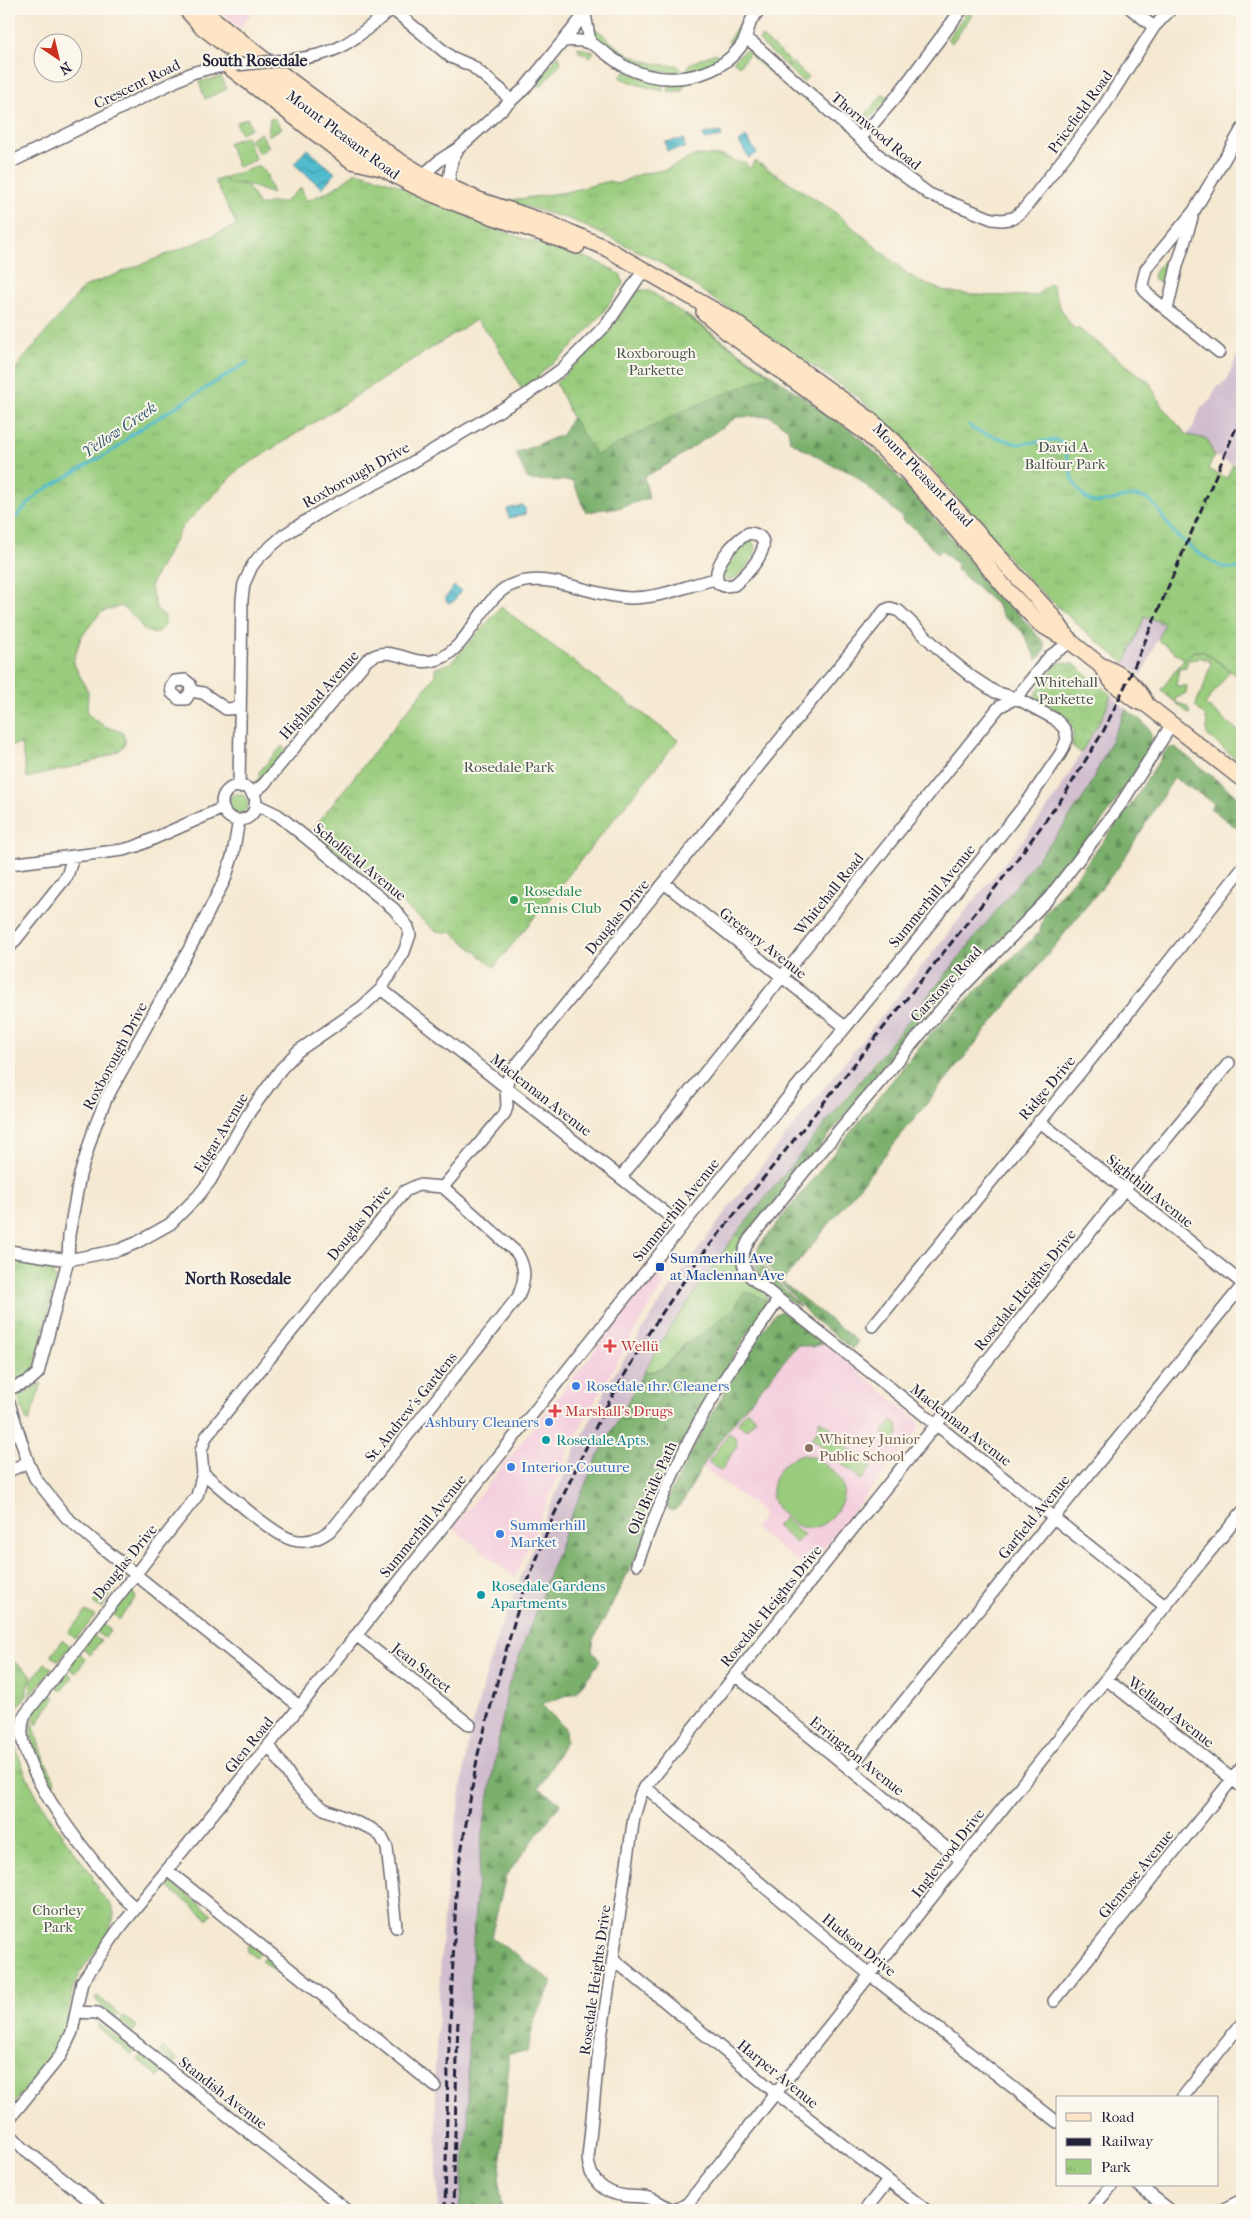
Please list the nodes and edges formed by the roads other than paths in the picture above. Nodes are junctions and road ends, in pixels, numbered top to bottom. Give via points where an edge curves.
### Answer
1 (186, 9) edge
2 (201, 9) edge
3 (392, 9) edge
4 (746, 9) edge
5 (760, 9) edge
6 (962, 9) edge
7 (1131, 9) edge
8 (1171, 9) edge
9 (587, 12) edge
10 (751, 20) junction
11 (1154, 27) junction
12 (746, 39) junction
13 (563, 41) junction
14 (590, 42) junction
15 (232, 65) junction
16 (511, 101) junction
17 (1242, 129) edge
18 (860, 139) junction
19 (459, 148) junction
20 (9, 163) edge
21 (386, 170) junction
22 (423, 175) junction
23 (448, 186) junction
24 (1194, 211) junction
25 (1002, 220) joint
26 (638, 268) junction
27 (1168, 310) junction
28 (1219, 352) dead end
29 (716, 579) junction
30 (1071, 642) junction
31 (192, 691) dead end
32 (1016, 698) junction
33 (239, 708) junction
34 (1172, 724) junction
35 (1242, 780) edge
36 (239, 787) junction
37 (254, 799) junction
38 (223, 808) junction
39 (239, 820) junction
40 (73, 857) junction
41 (9, 864) edge
42 (1240, 875) edge
43 (664, 883) junction
44 (9, 948) edge
45 (781, 976) junction
46 (381, 988) junction
47 (844, 1027) junction
48 (1230, 1063) dead end
49 (506, 1087) junction
50 (1039, 1121) junction
51 (621, 1177) junction
52 (443, 1187) junction
53 (1124, 1190) junction
54 (682, 1226) junction
55 (9, 1251) edge
56 (68, 1260) junction
57 (742, 1264) joint
58 (1242, 1284) edge
59 (778, 1300) junction
60 (873, 1326) dead end
61 (9, 1389) edge
62 (9, 1402) edge
63 (936, 1424) junction
64 (28, 1462) junction
65 (9, 1471) edge
66 (203, 1473) junction
67 (1242, 1512) edge
68 (1054, 1516) junction
69 (637, 1564) dead end
70 (135, 1574) junction
71 (1166, 1607) junction
72 (356, 1635) junction
73 (735, 1676) junction
74 (1106, 1679) junction
75 (299, 1706) junction
76 (470, 1725) dead end
77 (269, 1745) junction
78 (1242, 1767) edge
79 (849, 1769) junction
80 (1232, 1779) junction
81 (645, 1787) junction
82 (1242, 1787) edge
83 (961, 1860) junction
84 (167, 1870) junction
85 (136, 1908) junction
86 (396, 1927) dead end
87 (613, 1959) junction
88 (870, 1975) junction
89 (1054, 2001) dead end
90 (76, 2012) junction
91 (1242, 2023) edge
92 (435, 2086) dead end
93 (776, 2093) junction
94 (1184, 2096) edge
95 (9, 2119) edge
96 (1056, 2121) edge
97 (9, 2133) edge
98 (888, 2181) junction
99 (1111, 2186) edge
100 (1139, 2186) edge
101 (1242, 2200) edge
102 (102, 2210) edge
103 (347, 2210) edge
104 (676, 2210) edge
105 (865, 2210) edge
106 (926, 2210) edge
107 (1092, 2210) edge
108 (1170, 2210) edge
109 (1222, 2210) edge

1 - 21 main road, Mount Pleasant Road via 201,26
2 - 22 main road, Mount Pleasant Road via 292,82 396,159
3 - 15 street, Crescent Road, bridge via 338,49 317,56
3 - 16 street via 451,57 472,66
4 - 10 street
5 - 10 street
6 - 18 street via 897,96
7 - 11 street
8 - 11 street, Pricefield Road
9 - 13 street
9 - 14 street
10 - 12 street
11 - 25 street, Pricefield Road via 1102,109 1025,208 1014,218
12 - 14 street via 718,66 702,74 677,78 638,72
12 - 18 street, Thornwood Road
13 - 14 street
13 - 16 street
15 - 20 street, Crescent Road via 192,73
15 - 21 main road via 352,161
16 - 19 street
17 - 24 street
18 - 25 street, Thornwood Road via 929,194
19 - 22 street
19 - 23 street via 452,160
21 - 26 main road, Mount Pleasant Road via 410,185 473,211
22 - 23 main road, Mount Pleasant Road
23 - 26 main road, Mount Pleasant Road via 604,247
24 - 27 street
24 - 27 street via 1143,275 1144,289
26 - 30 main road, Mount Pleasant Road via 675,288 727,332 866,433 907,472 1040,624
26 - 33 street, Roxborough Drive via 607,324 574,359 539,387 386,478 301,523 259,557 242,592
27 - 28 street
29 - 29 street via 719,584 729,587 741,580 760,556 762,543 758,536 749,534 738,541 717,569
29 - 37 street, Highland Avenue via 647,598 594,593 542,578 509,586 496,596 455,648 443,657 421,662 385,652 366,660
30 - 32 street, Whitehall Road via 1050,656
30 - 34 main road, Mount Pleasant Road via 1100,665 1113,684
31 - 33 street via 202,693 226,708
32 - 43 street, Douglas Drive via 995,692 972,678 908,618 890,608 879,616
32 - 45 street, Whitehall Road via 999,707
32 - 47 street, Summerhill Avenue via 1055,720 1065,730 1067,739 1061,753 1030,798
33 - 36 street, Roxborough Drive
34 - 35 main road, Mount Pleasant Road
34 - 57 street, Carstowe Road via 1121,804 1049,898 944,1006 822,1150 749,1240 743,1250
36 - 37 street
36 - 38 street via 225,793
37 - 39 street via 248,817
37 - 46 street, Scholfield Avenue via 402,917 410,935 408,943
38 - 39 street via 228,817
38 - 40 street via 137,846
39 - 56 street, Roxborough Drive via 225,879 106,1099 94,1129 80,1175 69,1235
40 - 41 street
40 - 44 street via 67,876
42 - 50 street, Ridge Drive
43 - 45 street, Gregory Avenue
43 - 49 street, Douglas Drive via 510,1073
45 - 47 street, Gregory Avenue
45 - 51 street, Whitehall Road
46 - 49 street, Maclennan Avenue
46 - 56 street, Edgar Avenue via 362,1006 298,1051 281,1069 248,1114 210,1181 170,1224 128,1246
47 - 54 street, Summerhill Avenue
48 - 53 street, Rosedale Heights Drive
49 - 51 street, Maclennan Avenue
49 - 52 street, Douglas Drive via 505,1114
50 - 53 street, Sighthill Avenue
50 - 60 street, Ridge Drive
51 - 54 street, Maclennan Avenue
52 - 66 street, Douglas Drive via 418,1185 405,1191 388,1210 206,1437 202,1451
52 - 66 street, St. Andrew's Gardens via 517,1253 523,1263 525,1279 518,1297 335,1526 320,1537 293,1540 268,1525
53 - 58 street, Sighthill Avenue
53 - 63 street, Rosedale Heights Drive
54 - 72 street, Summerhill Avenue
55 - 56 street
56 - 61 street, Roxborough Drive via 38,1373 29,1381
57 - 59 street, Maclennan Avenue via 744,1271
58 - 68 street, Garfield Avenue
59 - 63 street, Maclennan Avenue
59 - 69 street, Old Bridle Path via 716,1392 686,1448 657,1508
62 - 64 street
63 - 68 street, Maclennan Avenue
63 - 73 street, Rosedale Heights Drive
64 - 65 street
64 - 70 street via 41,1486 66,1517
66 - 70 street, Douglas Drive via 197,1496
67 - 71 street, Inglewood Drive
68 - 71 street, Maclennan Avenue
68 - 79 street, Garfield Avenue
70 - 75 street
70 - 85 street, Douglas Drive via 29,1708 22,1725 22,1736 28,1755 59,1814 128,1903
71 - 74 street, Inglewood Drive
72 - 75 street, Summerhill Avenue
72 - 76 street, Jean Street
73 - 79 street, Errington Avenue
73 - 81 street, Rosedale Heights Drive
74 - 80 street, Welland Avenue
74 - 83 street, Inglewood Drive
75 - 77 street, Glen Road
77 - 84 street, Glen Road
77 - 86 street via 295,1784 308,1797 324,1809 370,1828 381,1836 387,1848
78 - 80 street, Glenrose Avenue
79 - 83 street, Errington Avenue
80 - 82 street, Welland Avenue
80 - 89 street, Glenrose Avenue
81 - 87 street, Rosedale Heights Drive via 634,1818
81 - 88 street, Hudson Drive
83 - 88 street, Inglewood Drive
84 - 85 street
84 - 92 street
85 - 90 street via 86,1976 80,1988
87 - 93 street, Harper Avenue
87 - 104 street, Rosedale Heights Drive via 598,2058 588,2158 590,2173 609,2191 649,2198
88 - 93 street, Inglewood Drive
88 - 96 street, Hudson Drive
90 - 95 street via 72,2032 61,2055
90 - 103 street, Standish Avenue via 98,2013
91 - 94 street
93 - 98 street, Harper Avenue
93 - 104 street, Inglewood Drive via 688,2203
97 - 102 street via 23,2148
98 - 105 street
98 - 106 street, Harper Avenue
99 - 107 street
100 - 108 street
101 - 109 street

